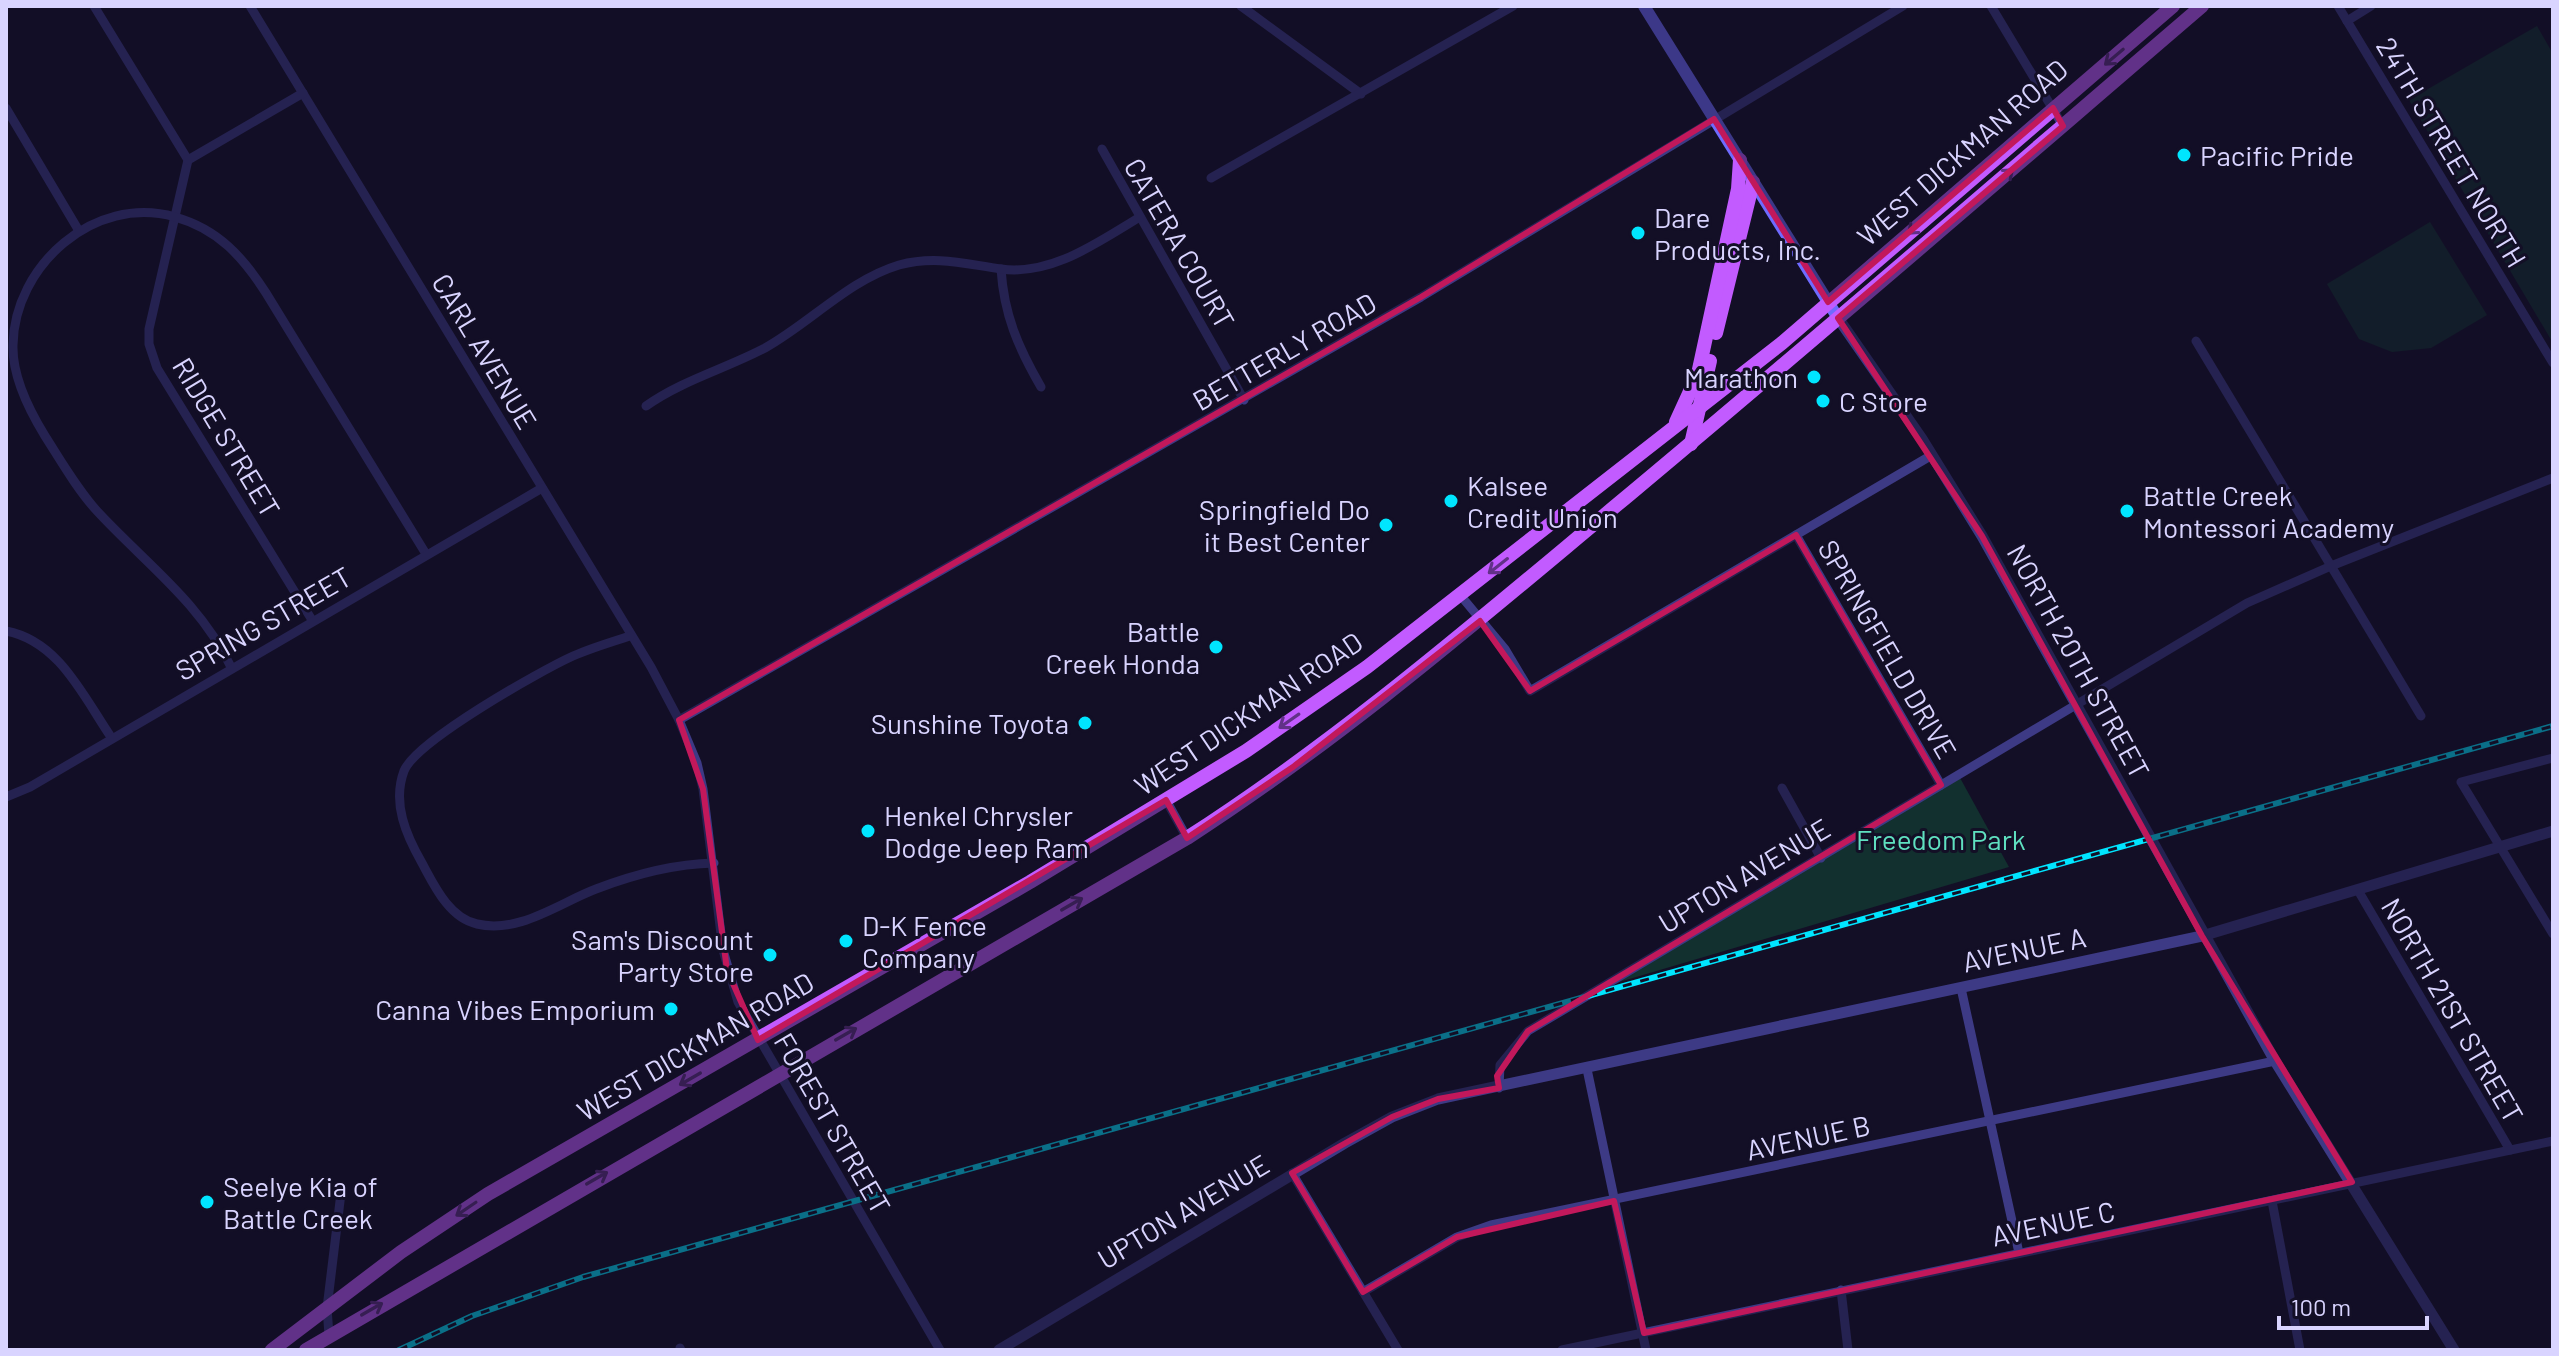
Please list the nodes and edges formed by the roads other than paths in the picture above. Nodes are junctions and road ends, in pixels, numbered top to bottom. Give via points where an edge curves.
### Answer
1 (94, 6) edge
2 (250, 6) edge
3 (1241, 6) edge
4 (1513, 6) edge
5 (1644, 6) edge
6 (1903, 6) edge
7 (1991, 6) edge
8 (2173, 6) edge
9 (2202, 6) edge
10 (2338, 6) edge
11 (2371, 6) edge
12 (2347, 21) junction
13 (303, 93) junction
14 (1361, 94) junction
15 (6, 108) edge
16 (2053, 108) junction
17 (1714, 119) junction
18 (2063, 126) junction
19 (1102, 149) dead end
20 (188, 160) junction
21 (1740, 160) junction
22 (1211, 178) dead end
23 (1753, 182) junction
24 (177, 217) junction
25 (1140, 217) junction
26 (79, 231) junction
27 (1001, 269) junction
28 (1828, 302) junction
29 (1838, 318) junction
30 (2196, 341) dead end
31 (9, 348) edge
32 (2553, 363) edge
33 (1041, 387) dead end
34 (1244, 400) junction
35 (646, 406) dead end
36 (1700, 409) junction
37 (1669, 432) junction
38 (1691, 444) junction
39 (1932, 455) junction
40 (2553, 478) edge
41 (542, 488) junction
42 (1796, 535) junction
43 (426, 554) junction
44 (2331, 566) junction
45 (1461, 596) junction
46 (312, 620) junction
47 (1480, 621) junction
48 (6, 631) edge
49 (630, 636) junction
50 (231, 667) junction
51 (2076, 705) junction
52 (2421, 716) dead end
53 (679, 720) junction
54 (111, 737) junction
55 (2553, 758) edge
56 (1941, 785) junction
57 (1782, 788) dead end
58 (6, 797) edge
59 (1166, 800) junction
60 (2553, 831) edge
61 (1187, 838) junction
62 (2500, 847) junction
63 (1821, 858) junction
64 (714, 863) junction
65 (2359, 892) junction
66 (2553, 934) edge
67 (2202, 936) junction
68 (1961, 988) junction
69 (758, 1040) junction
70 (2275, 1061) junction
71 (1587, 1069) junction
72 (778, 1073) junction
73 (1499, 1088) junction
74 (1991, 1121) junction
75 (2553, 1141) edge
76 (2510, 1150) junction
77 (1292, 1173) junction
78 (2352, 1182) junction
79 (341, 1193) dead end
80 (1614, 1201) junction
81 (2272, 1201) junction
82 (2019, 1253) junction
83 (1841, 1290) junction
84 (1363, 1292) junction
85 (327, 1308) junction
86 (1644, 1333) junction
87 (329, 1335) junction
88 (272, 1350) edge
89 (306, 1350) edge
90 (940, 1350) edge
91 (999, 1350) edge
92 (1398, 1350) edge
93 (1562, 1350) edge
94 (1646, 1350) edge
95 (1848, 1350) edge
96 (2300, 1350) edge
97 (2454, 1350) edge

1 - 20 street
2 - 13 street, CARL AVENUE
3 - 14 street
4 - 14 street
5 - 17 main road, NORTH 20TH STREET
6 - 17 street, BETTERLY ROAD
7 - 16 street
8 -> 16 main road, WEST DICKMAN ROAD
9 - 18 main road, WEST DICKMAN ROAD
10 - 12 street, 24TH STREET NORTH
11 - 12 street
12 - 32 street, 24TH STREET NORTH
13 - 20 street
13 - 41 street, CARL AVENUE
14 - 22 street
15 - 26 street
16 - 18 street
16 -> 28 main road, WEST DICKMAN ROAD
17 - 21 main road, NORTH 20TH STREET
17 - 34 street, BETTERLY ROAD
29 -> 18 main road, WEST DICKMAN ROAD
19 - 25 street, CATERA COURT
20 - 24 street, RIDGE STREET
21 - 23 main road, NORTH 20TH STREET
21 - 37 main road via 1698,374
23 - 28 main road, NORTH 20TH STREET
23 - 36 main road
24 - 26 street via 130,215
24 - 43 street via 228,244 245,261
24 - 46 street, RIDGE STREET via 149,329 157,368
25 - 27 street via 1062,261
25 - 34 street, CATERA COURT
26 - 31 street via 33,274
27 - 33 street via 1015,342
27 - 35 street via 941,259 898,265 764,348 673,387
28 - 29 main road, NORTH 20TH STREET
28 - 36 main road, WEST DICKMAN ROAD
29 - 38 main road, WEST DICKMAN ROAD
29 - 39 street, NORTH 20TH STREET
30 - 44 street
31 - 50 street via 33,416 66,470 95,509 204,619
34 - 53 street, BETTERLY ROAD
36 - 37 main road, WEST DICKMAN ROAD
36 - 38 main road
37 -> 45 main road, WEST DICKMAN ROAD
38 - 47 main road, WEST DICKMAN ROAD
39 - 42 street
39 - 51 street, NORTH 20TH STREET
40 - 44 street, UPTON AVENUE
41 - 43 street, SPRING STREET
41 - 49 street, CARL AVENUE
42 - 47 street via 1530,691 1505,649
42 - 56 street, SPRINGFIELD DRIVE
43 - 46 street, SPRING STREET
44 - 51 street, UPTON AVENUE via 2247,603
44 - 52 street
45 - 47 street
45 -> 59 main road, WEST DICKMAN ROAD via 1291,720
46 - 50 street, SPRING STREET
47 - 61 main road, WEST DICKMAN ROAD via 1330,740
48 - 54 street via 32,638 51,652
49 - 53 street, CARL AVENUE
49 - 64 street via 574,656 521,684 422,750 405,768 400,793 405,831 443,899 475,924 518,923 645,872
50 - 54 street, SPRING STREET
51 - 56 street, UPTON AVENUE
51 - 67 street, NORTH 20TH STREET
53 - 64 street, FOREST STREET via 697,763
54 - 58 street, SPRING STREET
55 - 62 street via 2461,782
56 - 63 street, UPTON AVENUE
57 - 63 street
59 - 61 street
59 - 69 main road, WEST DICKMAN ROAD
60 - 62 street, AVENUE A
72 -> 61 main road, WEST DICKMAN ROAD
62 - 65 street, AVENUE A
62 - 66 street
63 - 73 street, UPTON AVENUE via 1528,1031 1500,1065
64 - 69 street, FOREST STREET via 727,970
65 - 67 street, AVENUE A
65 - 76 street, NORTH 21ST STREET
67 - 68 street, AVENUE A
67 - 70 street, NORTH 20TH STREET
68 - 71 street, AVENUE A
68 - 74 street
69 - 72 street, FOREST STREET
69 -> 85 main road, WEST DICKMAN ROAD via 488,1194
70 - 74 street, AVENUE B
70 - 78 street, NORTH 20TH STREET
71 - 73 street, AVENUE A
71 - 80 street
87 -> 72 main road, WEST DICKMAN ROAD
72 - 90 street, FOREST STREET
73 - 77 street, UPTON AVENUE via 1438,1099 1392,1117
74 - 80 street, AVENUE B
74 - 82 street
75 - 76 street, AVENUE C
76 - 78 street, AVENUE C
77 - 84 street
77 - 91 street, UPTON AVENUE
78 - 81 street, AVENUE C
78 - 97 street, NORTH 20TH STREET
79 - 85 street
80 - 84 street, AVENUE B via 1491,1225 1457,1237
80 - 86 street
81 - 82 street, AVENUE C
81 - 96 street
82 - 83 street, AVENUE C
83 - 86 street, AVENUE C
83 - 95 street
84 - 92 street
85 - 87 street
85 - 88 main road, WEST DICKMAN ROAD
86 - 93 street, AVENUE C
86 - 94 street
87 - 89 main road, WEST DICKMAN ROAD

